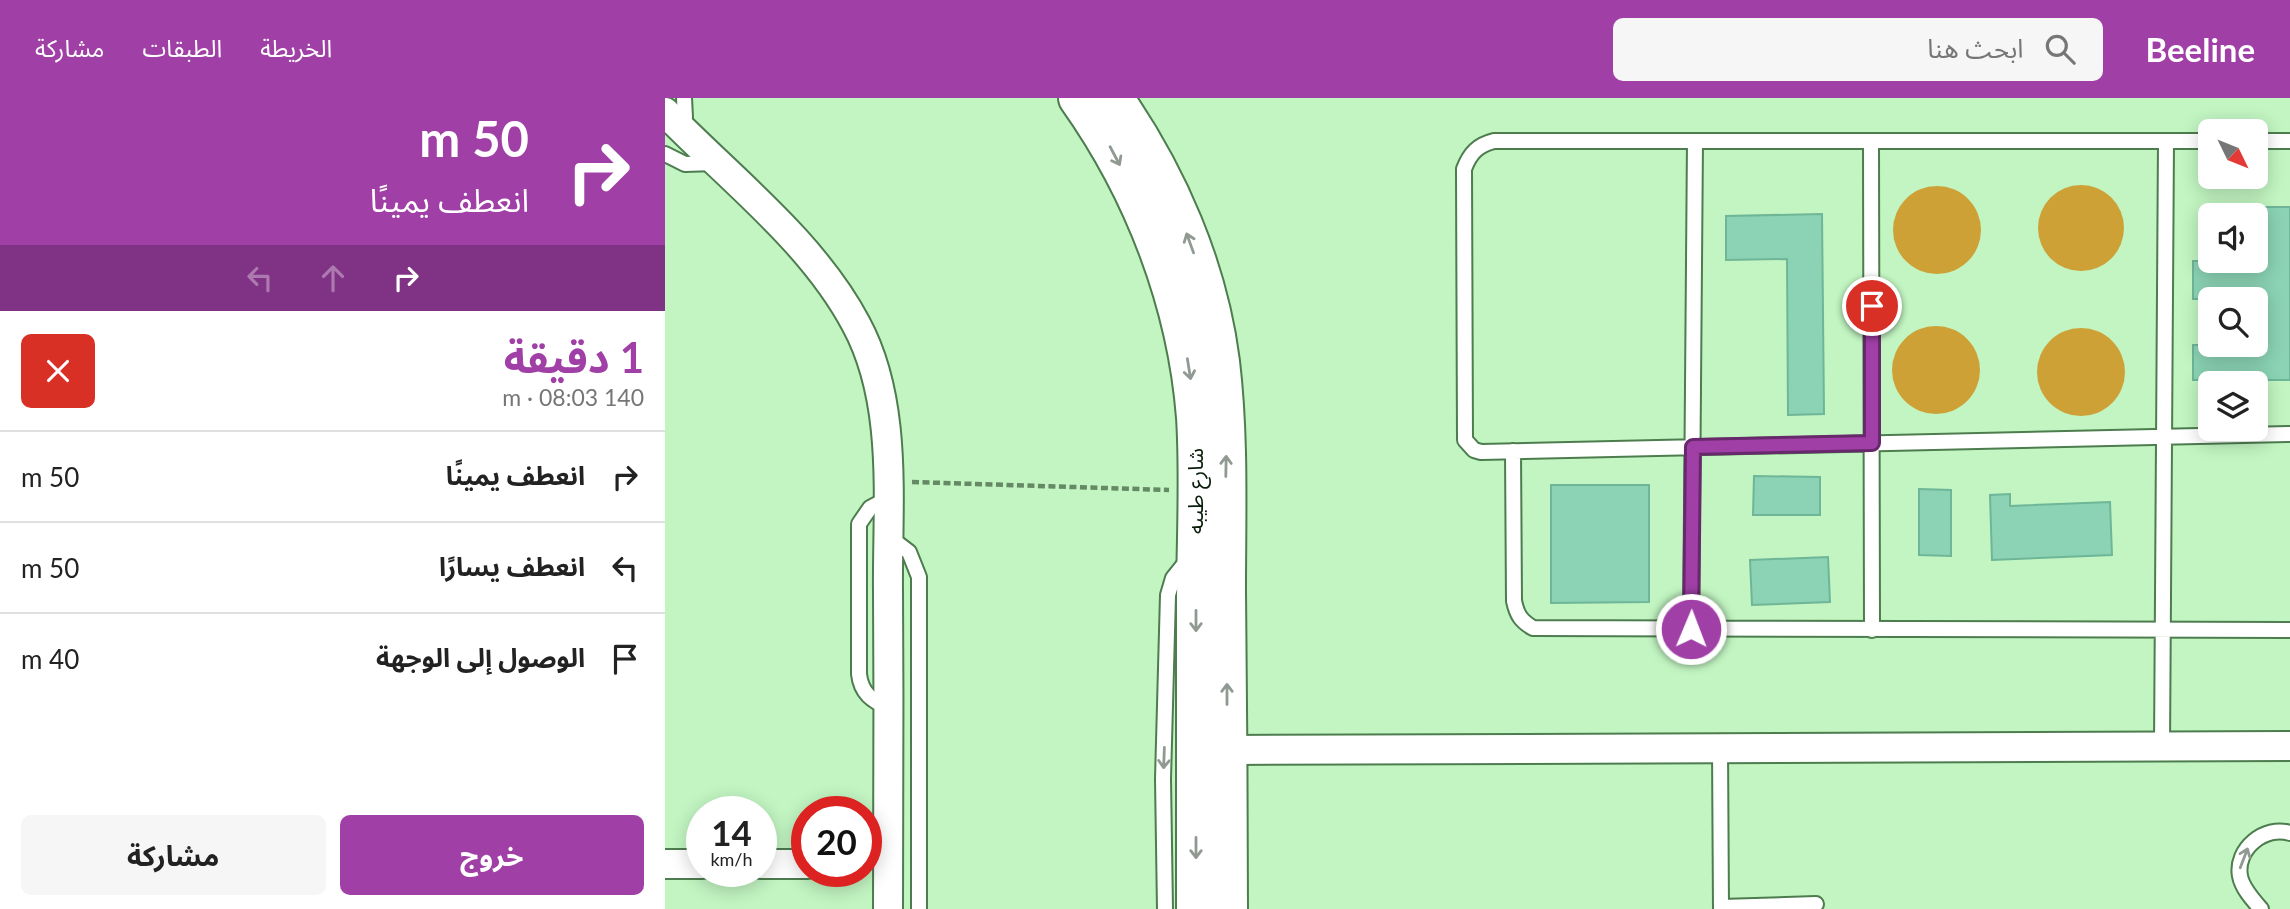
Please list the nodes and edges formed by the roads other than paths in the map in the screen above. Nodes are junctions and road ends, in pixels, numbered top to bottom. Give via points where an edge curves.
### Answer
1 (684, 98) edge
2 (1078, 98) edge
3 (1114, 98) edge
4 (673, 121) edge
5 (1695, 141) junction
6 (2198, 141) edge
7 (2268, 141) edge
8 (2290, 141) edge
9 (1871, 142) junction
10 (2166, 142) junction
11 (665, 154) edge
12 (715, 163) junction
13 (2290, 434) edge
14 (2164, 437) junction
15 (1872, 443) junction
16 (1693, 447) junction
17 (1513, 451) junction
18 (887, 490) junction
19 (888, 537) junction
20 (1196, 554) junction
21 (1691, 629) junction
22 (1872, 630) junction
23 (2163, 630) junction
24 (2290, 630) edge
25 (889, 708) junction
26 (2290, 746) edge
27 (2162, 747) junction
28 (1720, 748) junction
29 (1228, 750) junction
30 (882, 800) edge
31 (2290, 832) edge
32 (665, 864) edge
33 (686, 864) edge
34 (882, 885) edge
35 (1817, 904) dead end
36 (1721, 908) edge
37 (888, 909) edge
38 (919, 909) edge
39 (1165, 909) edge
40 (1196, 909) edge
41 (1228, 909) edge
42 (2261, 909) edge

1 - 4 lane via 685,117
2 -> 20 main road, شارع طيبه via 1144,212 1171,287 1195,415
29 -> 3 main road, شارع طيبه via 1226,454 1220,359 1188,238 1154,162
4 - 12 street
5 - 9 lane
5 - 16 lane
5 - 17 lane via 1494,141 1474,150 1468,159 1464,169 1465,440 1474,450
6 - 10 lane
7 - 8 lane
9 - 10 lane
9 - 15 lane
10 - 14 lane
11 - 12 lane via 685,164
12 - 18 street via 794,240 857,326 878,386
13 - 14 lane
14 - 15 lane
14 - 23 lane
15 - 16 lane
15 - 22 lane
16 - 17 lane
16 - 21 lane
17 - 21 lane via 1514,601 1523,622 1545,629
18 - 19 street
18 - 25 lane via 859,524 859,674 862,690
19 - 25 street
19 - 38 lane via 909,552 919,577
20 -> 39 lane via 1178,570 1168,594
20 -> 40 main road, شارع طيبه
21 - 22 lane
22 - 23 lane
23 - 24 lane
23 - 27 lane
25 - 30 street
26 - 27 street
27 - 28 street
28 - 29 street
28 - 36 lane
29 - 41 main road, شارع طيبه
42 -> 31 lane via 2239,875 2242,857 2252,842 2268,832
32 - 33 street
34 - 37 street
35 - 36 lane

